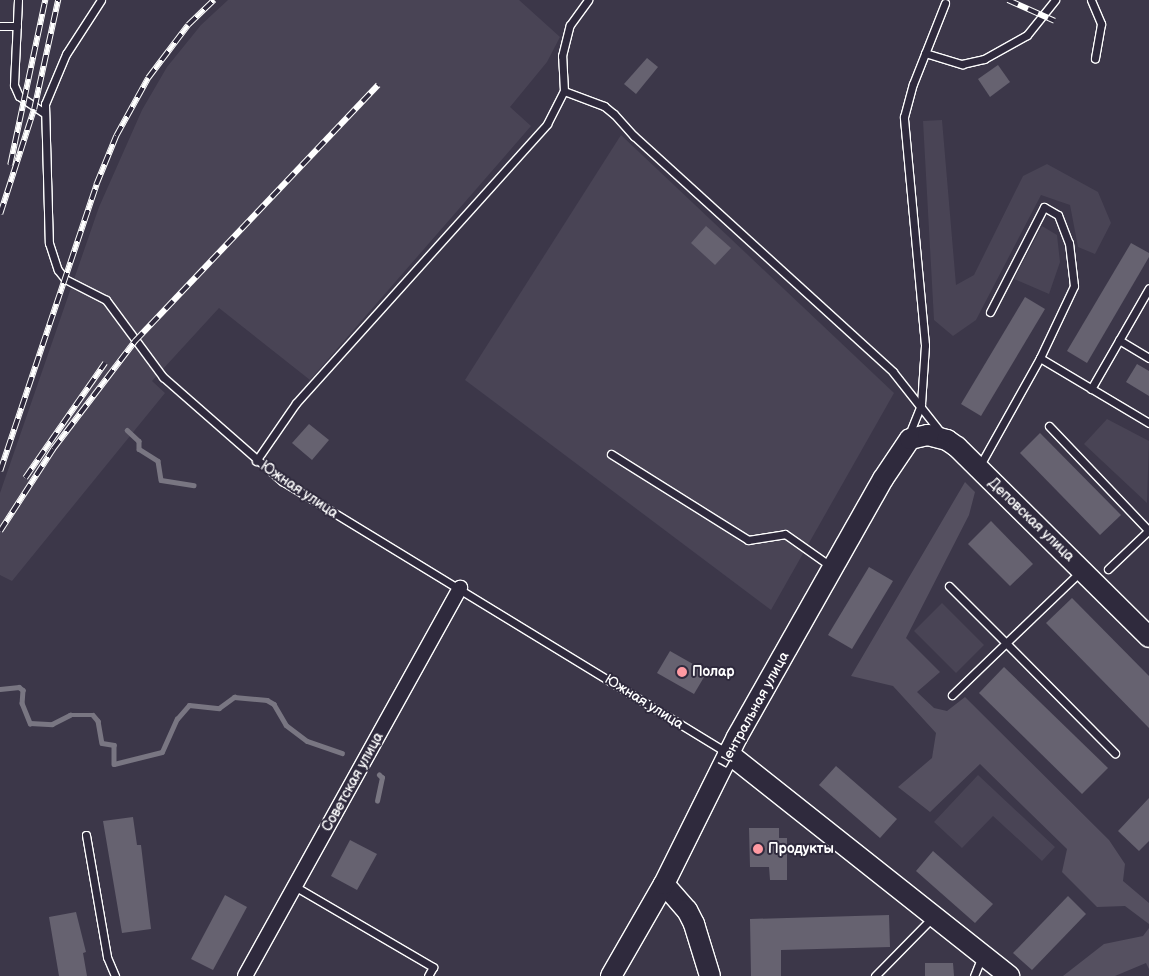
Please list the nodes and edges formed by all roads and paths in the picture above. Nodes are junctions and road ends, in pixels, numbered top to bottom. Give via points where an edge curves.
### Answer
1 (18, 0) edge
2 (101, 0) edge
3 (588, 0) edge
4 (1055, 0) edge
5 (1091, 0) edge
6 (945, 3) dead end
7 (0, 26) edge
8 (17, 26) junction
9 (925, 53) junction
10 (1095, 58) dead end
11 (564, 91) junction
12 (44, 113) junction
13 (1149, 288) edge
14 (990, 312) dead end
15 (1119, 340) junction
16 (1040, 358) junction
17 (1149, 358) edge
18 (1091, 389) junction
19 (921, 404) junction
20 (1149, 423) edge
21 (1049, 426) dead end
22 (947, 440) junction
23 (902, 448) junction
24 (610, 454) dead end
25 (256, 461) junction
26 (979, 468) junction
27 (1149, 530) edge
28 (834, 569) junction
29 (1108, 569) dead end
30 (1082, 570) junction
31 (949, 586) dead end
32 (460, 588) junction
33 (1149, 637) edge
34 (1006, 643) junction
35 (952, 696) dead end
36 (728, 753) junction
37 (1115, 753) dead end
38 (86, 835) dead end
39 (664, 884) junction
40 (296, 887) junction
41 (936, 915) junction
42 (984, 954) junction
43 (115, 976) edge
44 (245, 976) edge
45 (428, 976) edge
46 (611, 976) edge
47 (710, 976) edge
48 (875, 976) edge
49 (974, 976) edge
50 (1009, 976) edge

1 - 8 lane
2 - 12 lane, Южная улица via 58,69 47,95
3 - 11 lane via 570,25 566,37 562,56
4 - 9 lane via 1027,35 984,59 962,64
5 - 10 lane via 1101,24
6 - 9 lane
7 - 8 lane
8 - 12 lane via 16,91 34,109
9 - 19 lane via 904,117 926,345
11 - 19 lane via 604,106 614,114 634,136 893,372
11 - 25 lane via 547,124 296,403
12 - 25 lane, Южная улица via 50,243 58,270 65,279 106,300 163,377
13 - 15 lane
14 - 16 lane via 1044,207 1058,215 1069,243 1074,286
15 - 17 lane
15 - 18 lane
16 - 18 lane
16 - 26 lane
18 - 20 lane
19 - 22 lane
19 - 23 lane
21 - 27 lane
22 - 23 street via 920,435 910,439
22 - 26 street, Деповская улица
23 - 28 street, Центральная улица
24 - 28 lane via 748,540 786,534
25 - 32 lane, Южная улица via 306,498
26 - 30 street, Деповская улица
27 - 29 lane
28 - 36 street, Центральная улица
30 - 33 street, Деповская улица
30 - 34 lane
31 - 34 lane
32 - 36 lane, Южная улица
32 - 40 street, Советская улица
34 - 35 lane
34 - 37 lane
36 - 39 street, Центральная улица
36 - 41 street, Южная улица
38 - 43 lane via 107,957
39 - 46 street, Центральная улица
39 - 47 street via 687,910 694,924
40 - 44 street, Советская улица
40 - 45 lane via 433,967
41 - 42 street, Южная улица
41 - 48 lane
42 - 49 lane
42 - 50 street, Южная улица

